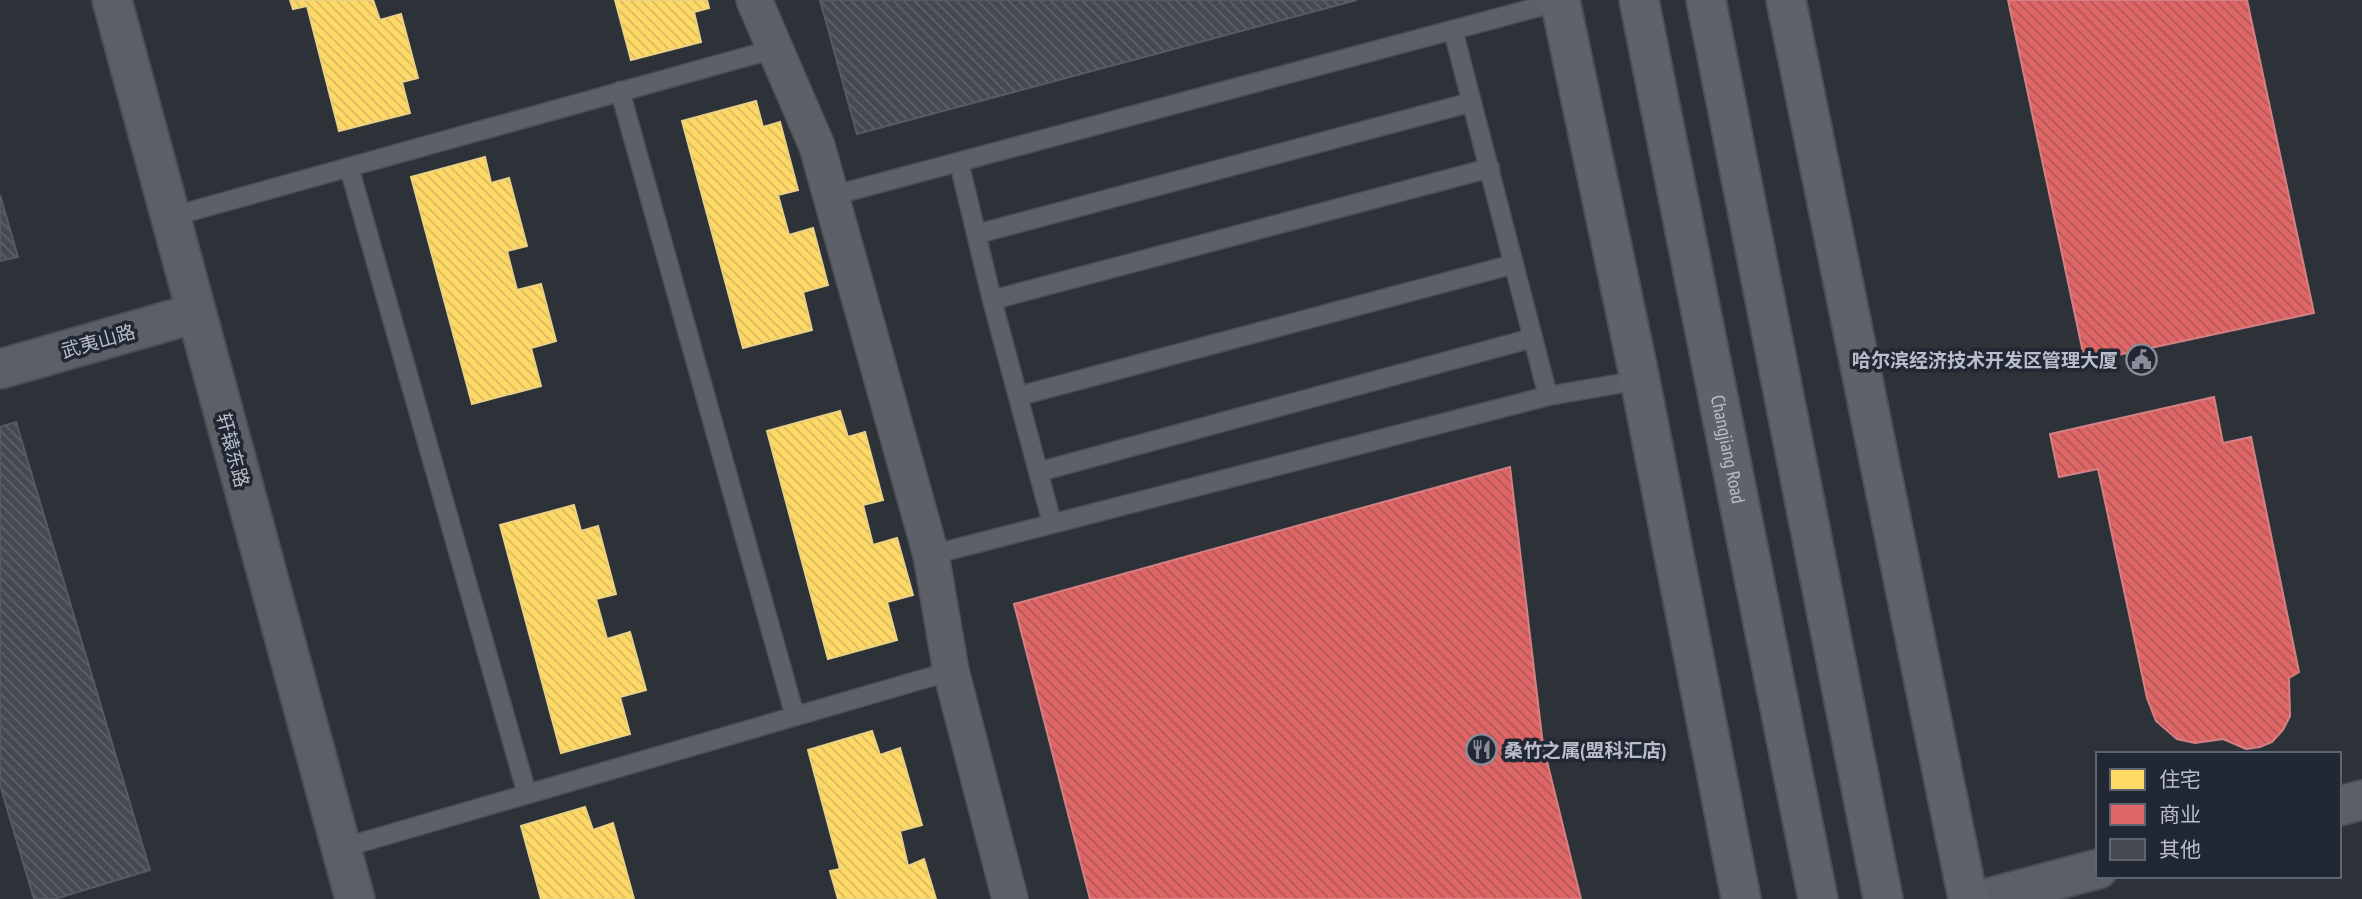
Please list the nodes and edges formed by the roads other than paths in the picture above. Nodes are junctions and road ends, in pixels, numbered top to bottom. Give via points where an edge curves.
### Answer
1 (112, 0) edge
2 (754, 0) edge
3 (1560, 0) edge
4 (1639, 0) edge
5 (1706, 0) edge
6 (1786, 0) edge
7 (1453, 30) junction
8 (774, 49) junction
9 (620, 91) junction
10 (1472, 102) junction
11 (959, 162) junction
12 (349, 167) junction
13 (1490, 169) junction
14 (831, 196) junction
15 (170, 217) junction
16 (976, 234) junction
17 (1514, 264) junction
18 (992, 300) junction
19 (196, 313) junction
20 (1533, 338) junction
21 (0, 369) edge
22 (1640, 380) junction
23 (1019, 396) junction
24 (1548, 396) junction
25 (1038, 472) junction
26 (1052, 523) junction
27 (931, 555) junction
28 (951, 671) junction
29 (795, 716) junction
30 (527, 794) junction
31 (2362, 800) edge
32 (2341, 805) edge
33 (342, 848) junction
34 (2096, 870) edge
35 (355, 899) edge
36 (1010, 899) edge
37 (1741, 899) edge
38 (1818, 899) edge
39 (1883, 899) edge
40 (1968, 899) edge
41 (1984, 899) edge

1 - 15 street, 轩辕东路
2 - 8 street
3 - 7 lane
3 - 22 main road
4 - 38 main road, Changjiang Road
5 - 39 main road
6 - 40 main road
7 - 10 lane
7 - 11 lane
8 - 9 lane
8 - 14 street via 817,146
9 - 12 lane
9 - 29 lane
10 - 13 lane
10 - 16 lane
11 - 14 lane
11 - 16 lane
12 - 15 lane
12 - 30 lane
13 - 17 lane
13 - 18 lane
14 - 27 street
15 - 19 street, 轩辕东路
16 - 18 lane
17 - 20 lane
17 - 23 lane
18 - 23 lane
19 - 21 street, 武夷山路
19 - 33 street, 轩辕东路
20 - 24 lane
20 - 25 lane
22 - 24 lane
22 - 37 main road
23 - 25 lane
24 - 26 lane
25 - 26 lane
26 - 27 lane
27 - 28 street
28 - 29 lane
28 - 36 street
29 - 30 lane
30 - 33 lane
31 - 32 street
33 - 35 street, 轩辕东路
34 - 41 street

